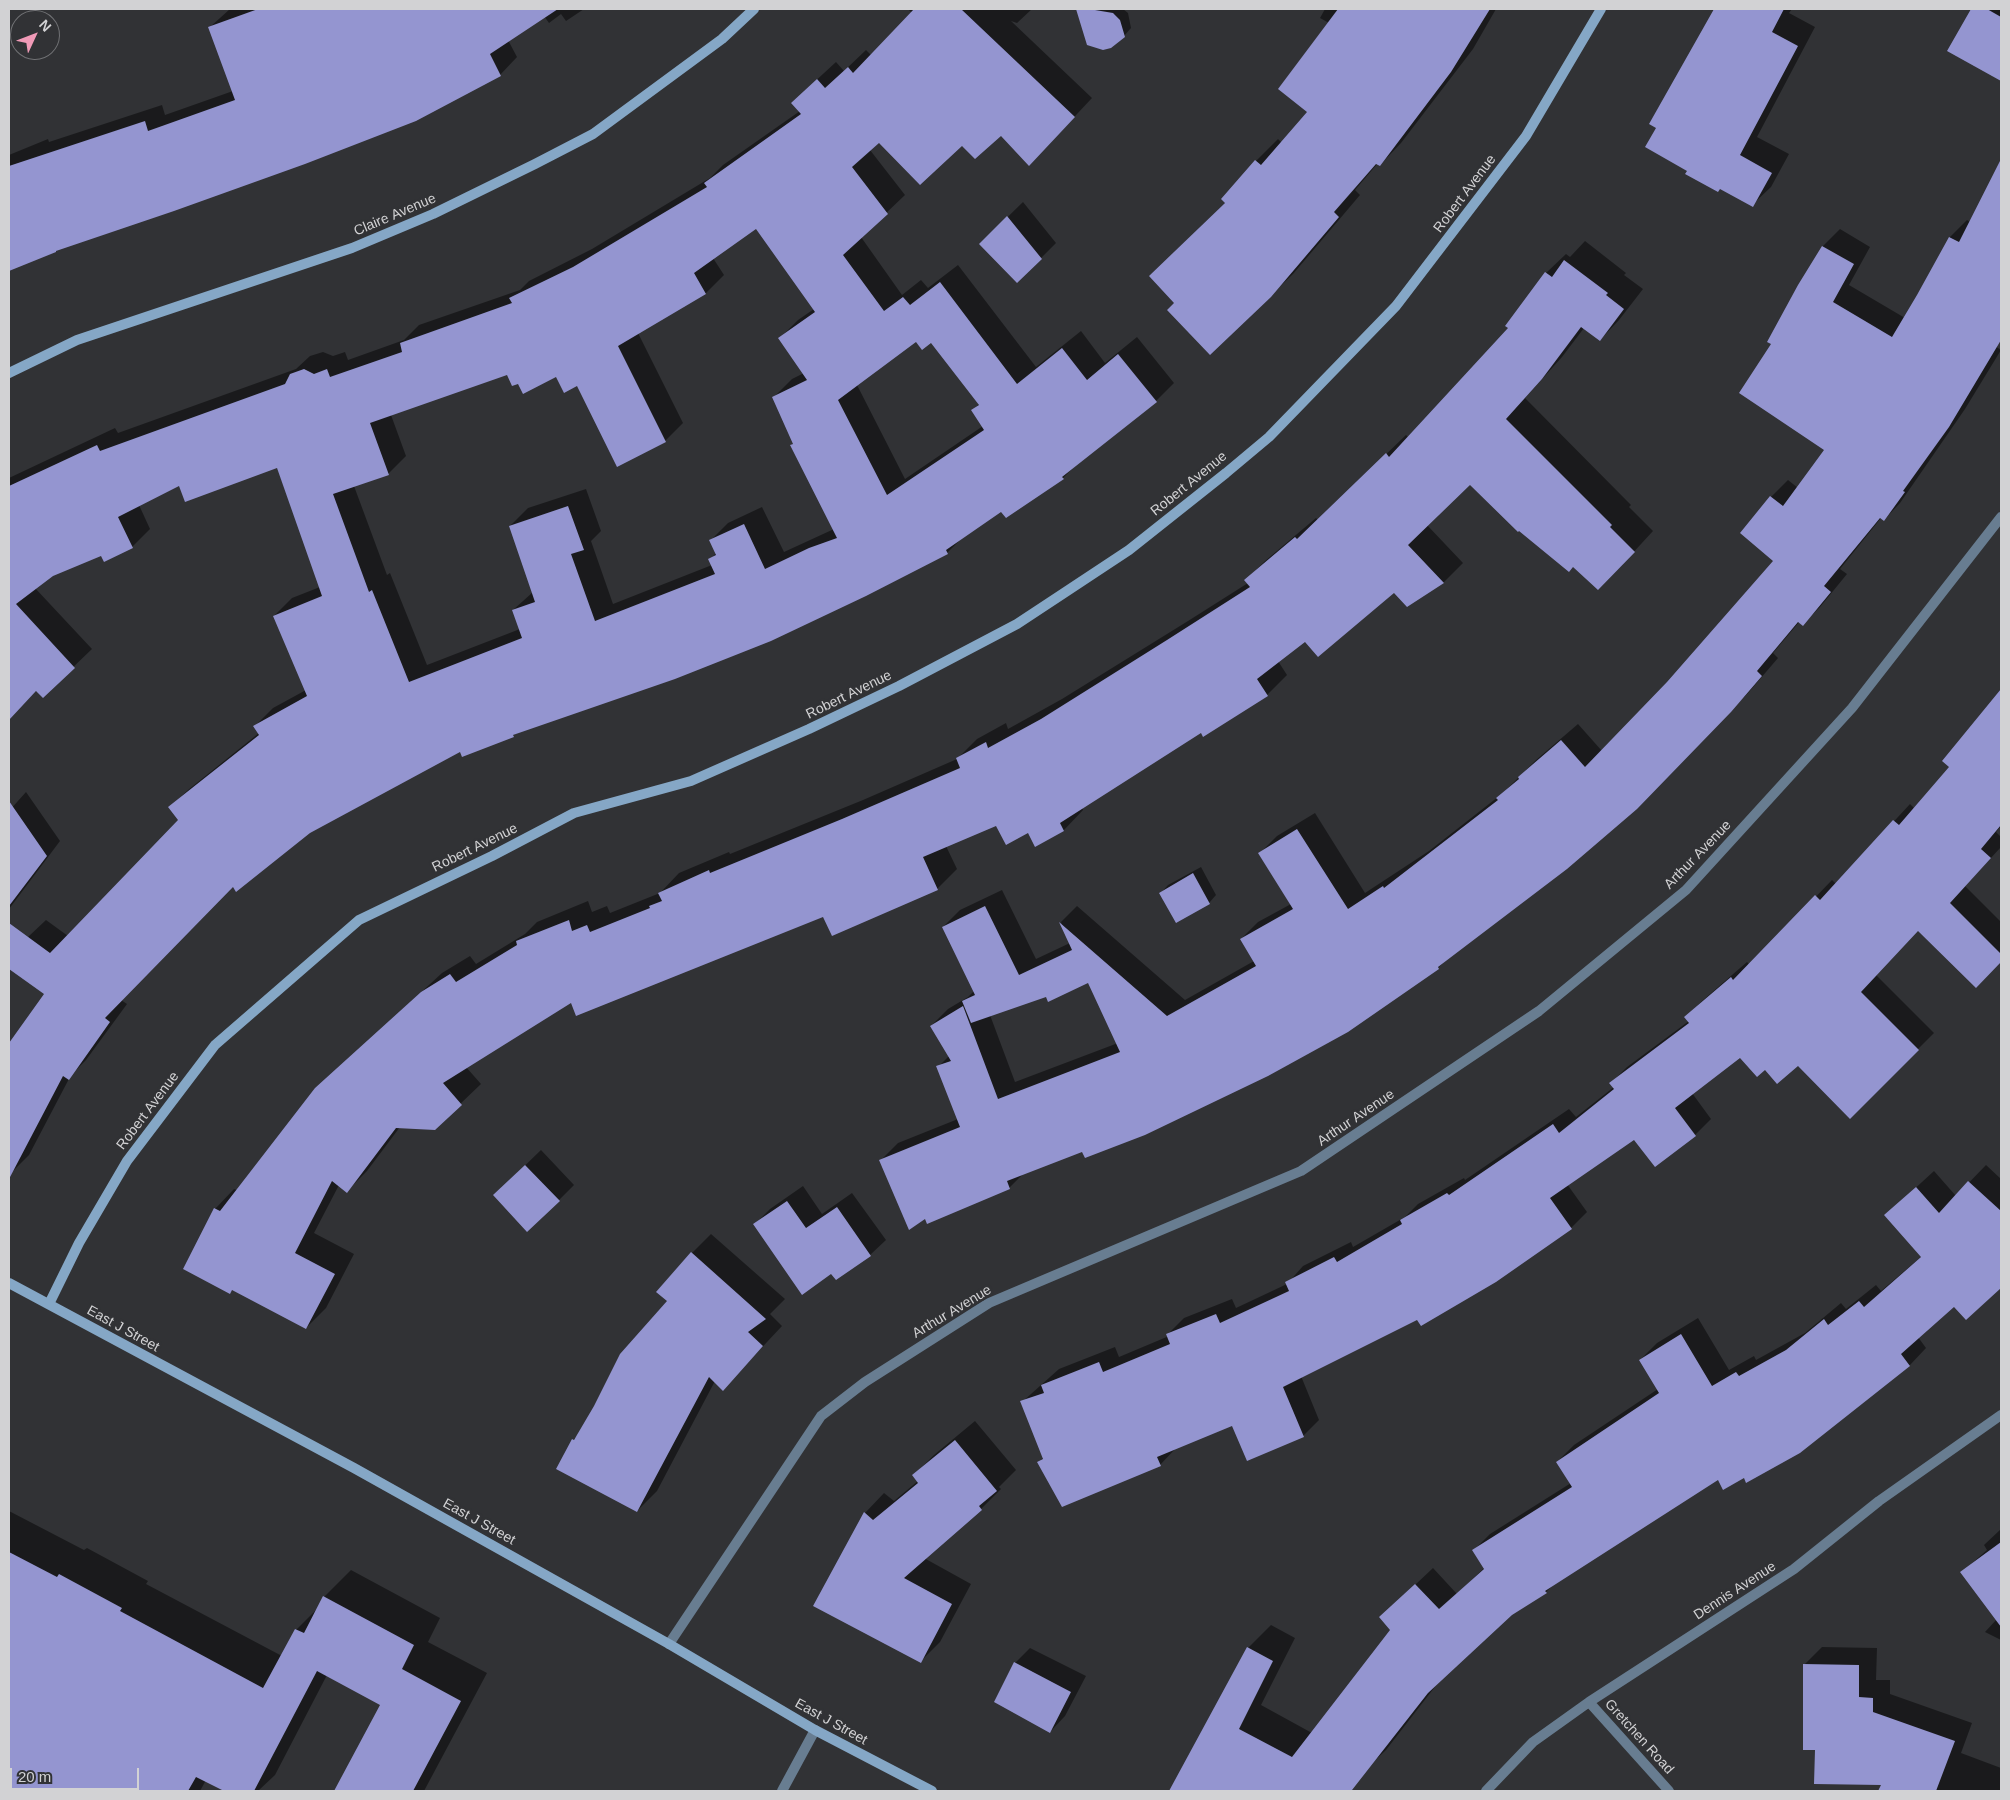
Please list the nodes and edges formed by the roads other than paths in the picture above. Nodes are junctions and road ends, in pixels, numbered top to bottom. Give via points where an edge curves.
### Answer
1 (754, 9) edge
2 (1601, 9) edge
3 (9, 373) edge
4 (2001, 517) edge
5 (9, 1282) edge
6 (48, 1304) junction
7 (2001, 1415) edge
8 (670, 1644) junction
9 (1589, 1702) junction
10 (815, 1730) junction
11 (782, 1791) edge
12 (932, 1791) edge
13 (1486, 1791) edge
14 (1669, 1791) edge

1 - 3 street, Claire Avenue via 722,38 592,134 433,214 352,248 77,340
2 - 6 street, Robert Avenue via 1526,136 1396,306 1269,437 1129,550 1017,624 809,729 691,781 574,813 359,920 215,1045 127,1161
4 - 8 street, Arthur Avenue via 1852,708 1686,890 1539,1011 1301,1171 989,1303 865,1382 821,1416
5 - 6 street, East J Street
6 - 8 street, East J Street via 354,1468
7 - 9 street, Dennis Avenue via 1879,1501 1794,1569
8 - 10 street, East J Street
9 - 13 street, Dennis Avenue via 1533,1742
9 - 14 street, Gretchen Road
10 - 11 street
10 - 12 street, East J Street

